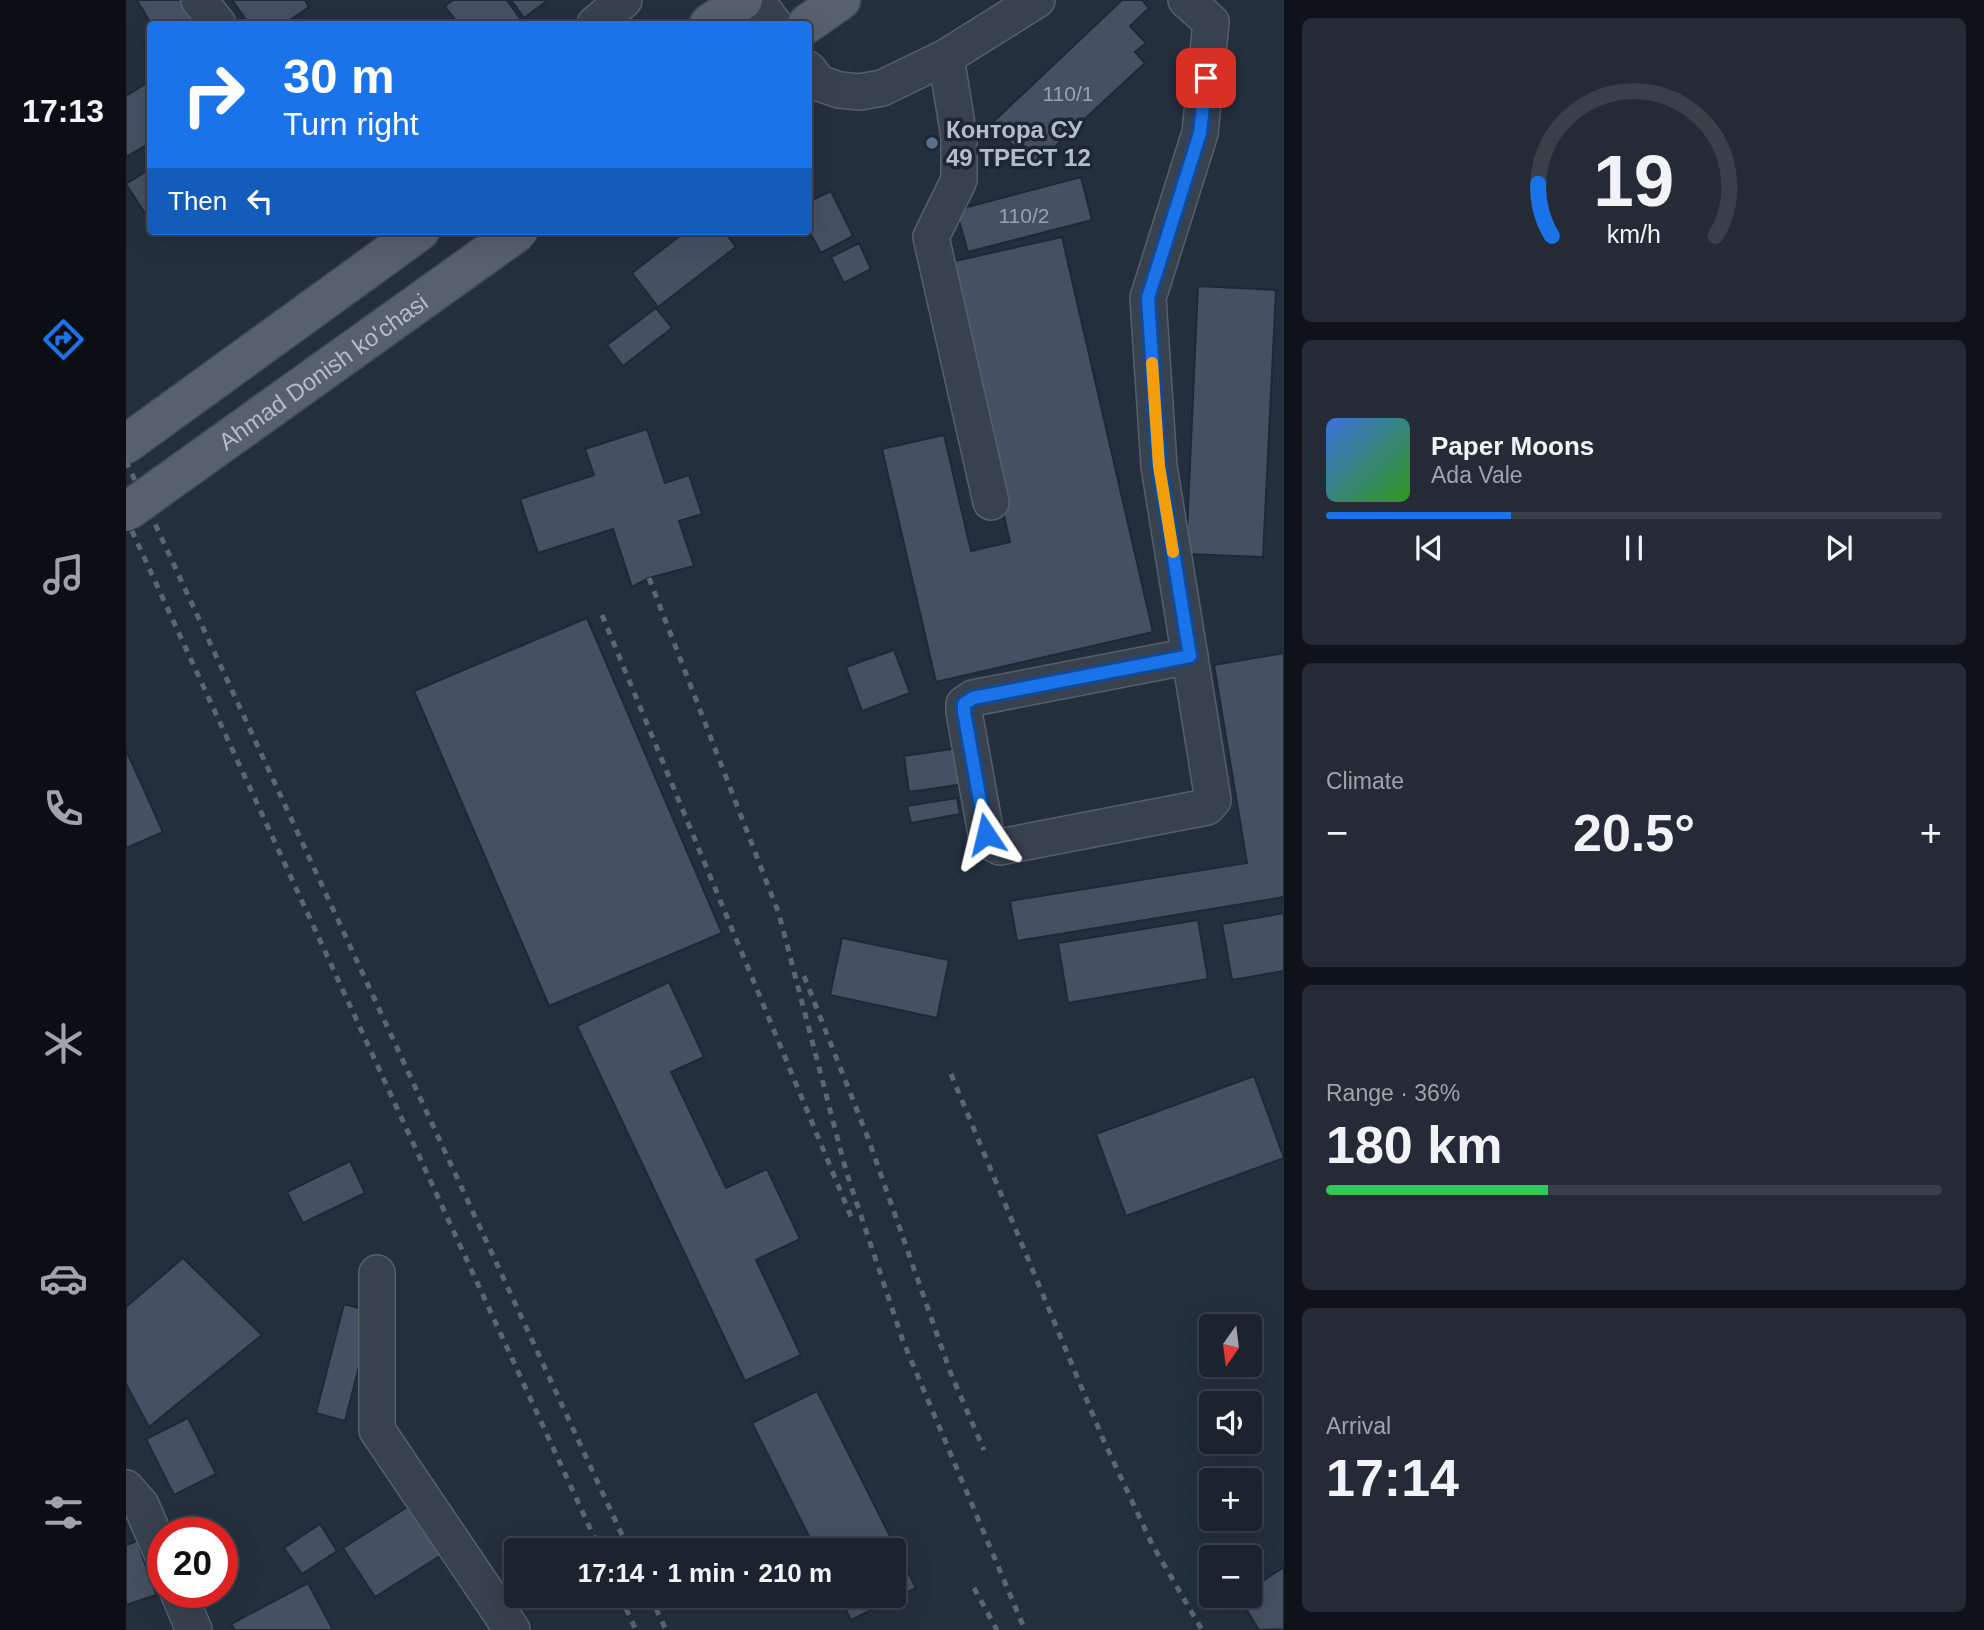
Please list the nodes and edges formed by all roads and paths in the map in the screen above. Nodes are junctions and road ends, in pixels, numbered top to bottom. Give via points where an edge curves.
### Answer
1 (200, 0) edge
2 (624, 0) edge
3 (743, 0) edge
4 (756, 0) edge
5 (841, 0) edge
6 (1037, 0) edge
7 (1186, 0) edge
8 (216, 21) edge
9 (599, 21) edge
10 (713, 21) edge
11 (772, 21) edge
12 (811, 21) edge
13 (946, 57) junction
14 (812, 74) edge
15 (414, 235) edge
16 (513, 235) edge
17 (126, 444) edge
18 (991, 502) dead end
19 (126, 512) edge
20 (1190, 656) junction
21 (377, 1273) dead end
22 (131, 1501) edge
23 (147, 1528) edge
24 (185, 1608) edge
25 (194, 1630) edge
26 (512, 1630) edge

1 - 8 street
2 - 9 street
3 - 10 main road
4 - 11 street
5 - 12 main road
6 - 13 street
7 - 20 street via 1211,22 1200,133 1148,298 1159,466
13 - 14 street via 901,81 860,92 819,83
13 - 18 street via 959,137 959,180 931,237
15 - 17 main road
16 - 19 main road, Ahmad Donish ko'chasi, bridge
20 - 20 street via 973,698 964,704 990,842 1000,847 1208,807 1213,786
21 - 26 street via 377,1430
22 - 23 street
24 - 25 street

